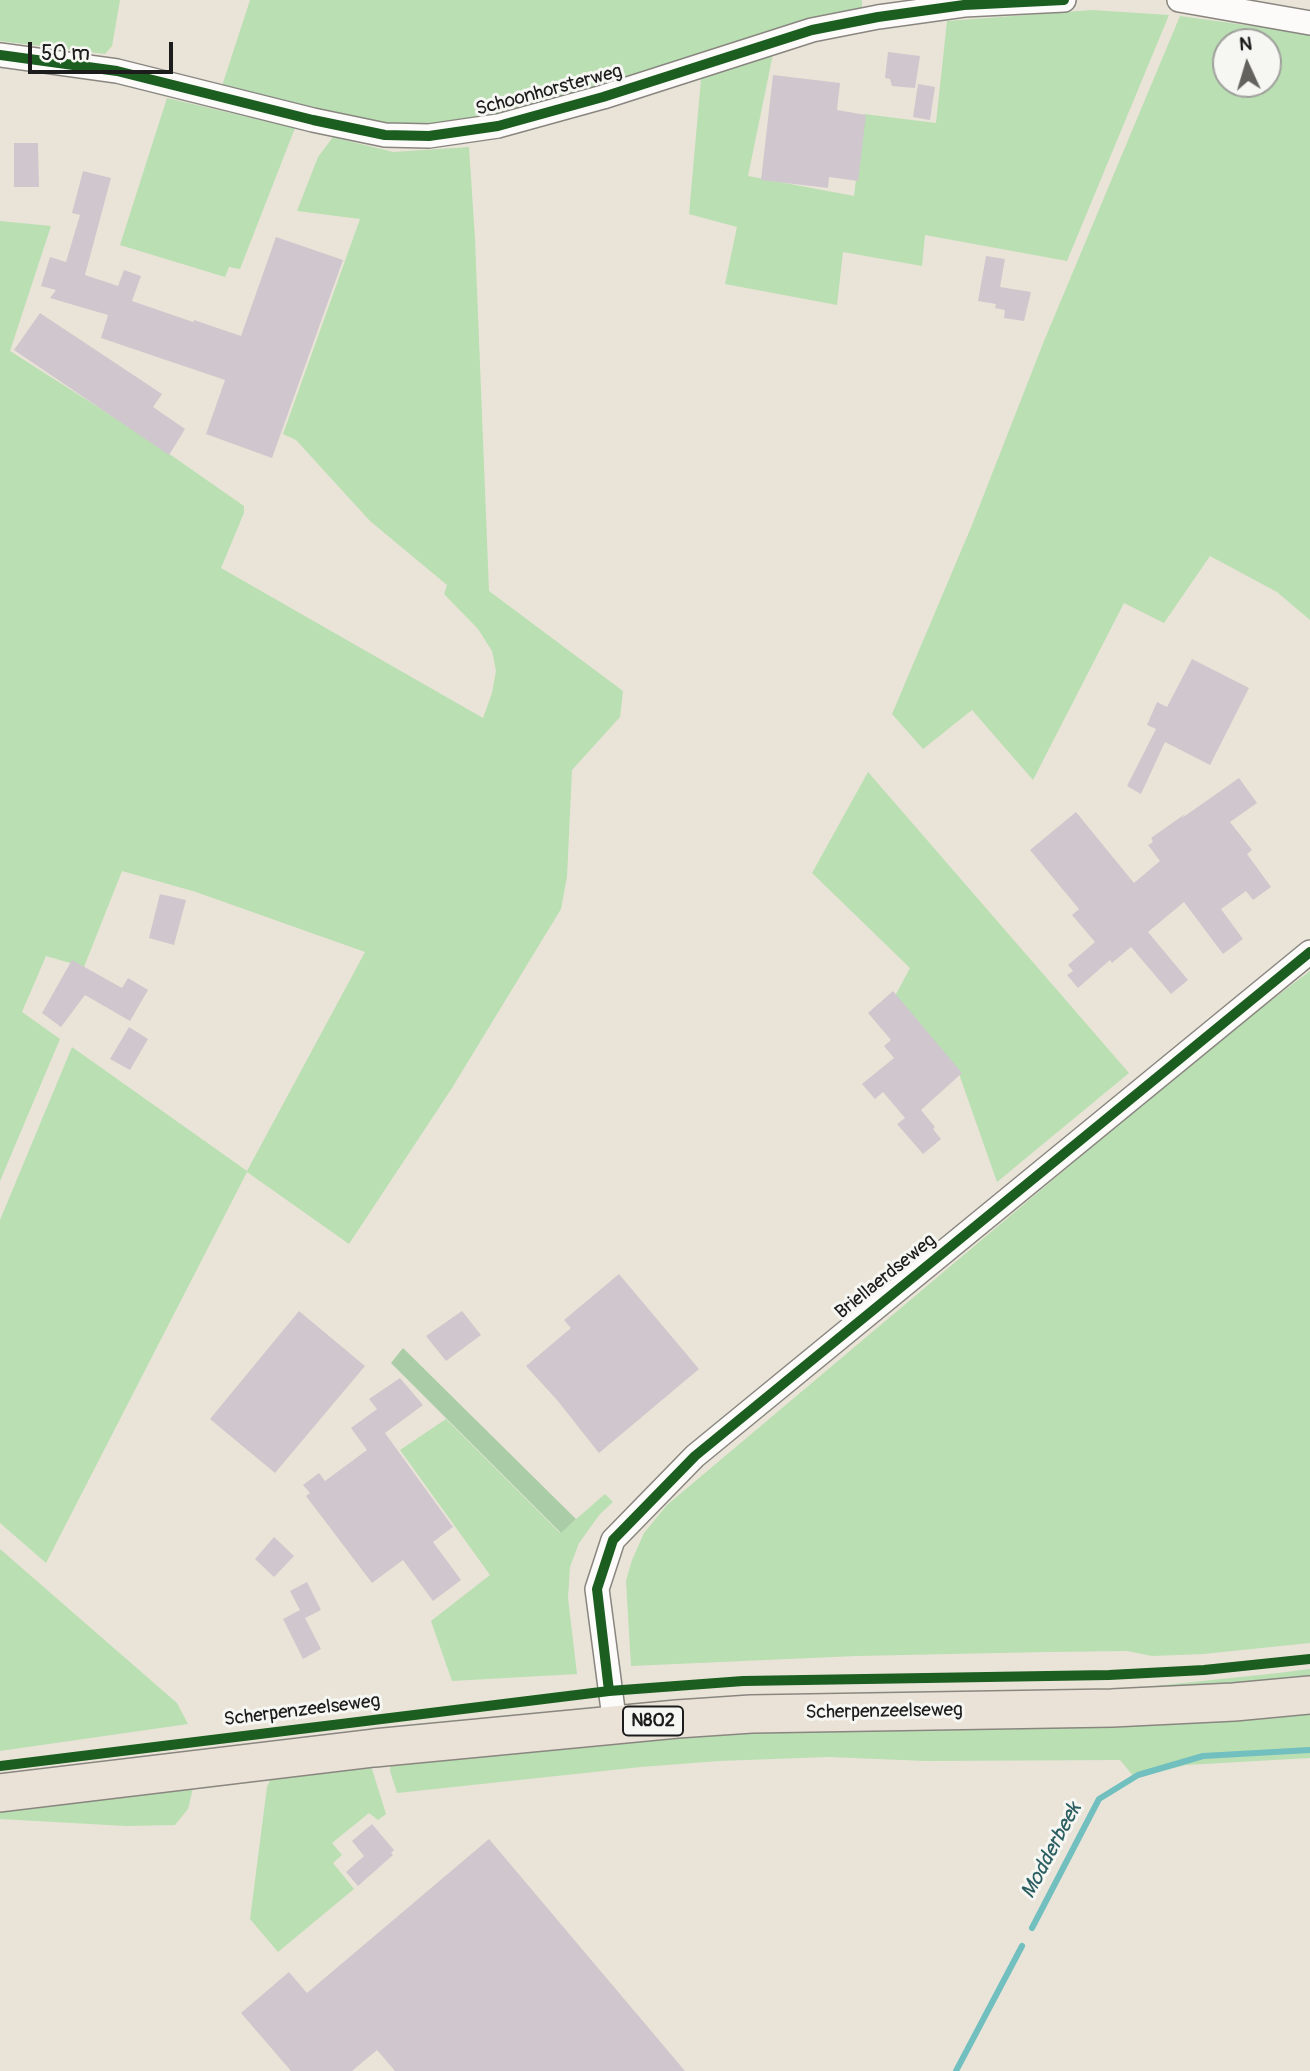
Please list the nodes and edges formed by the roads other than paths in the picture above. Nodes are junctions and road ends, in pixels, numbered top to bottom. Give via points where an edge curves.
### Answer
1 (1063, 0) edge
2 (1179, 0) edge
3 (1310, 23) edge
4 (0, 55) edge
5 (1310, 952) edge
6 (1310, 1695) edge
7 (615, 1725) junction
8 (0, 1793) edge

1 - 4 street, Schoonhorsterweg via 964,5 812,30 603,97 498,126 429,136 385,135 117,71
2 - 3 street
5 - 7 street, Briellaerdseweg via 695,1456 613,1539 597,1589
6 - 7 main road, Scherpenzeelseweg / N802 via 1112,1708 751,1714
7 - 8 main road, Scherpenzeelseweg / N802 via 374,1748

